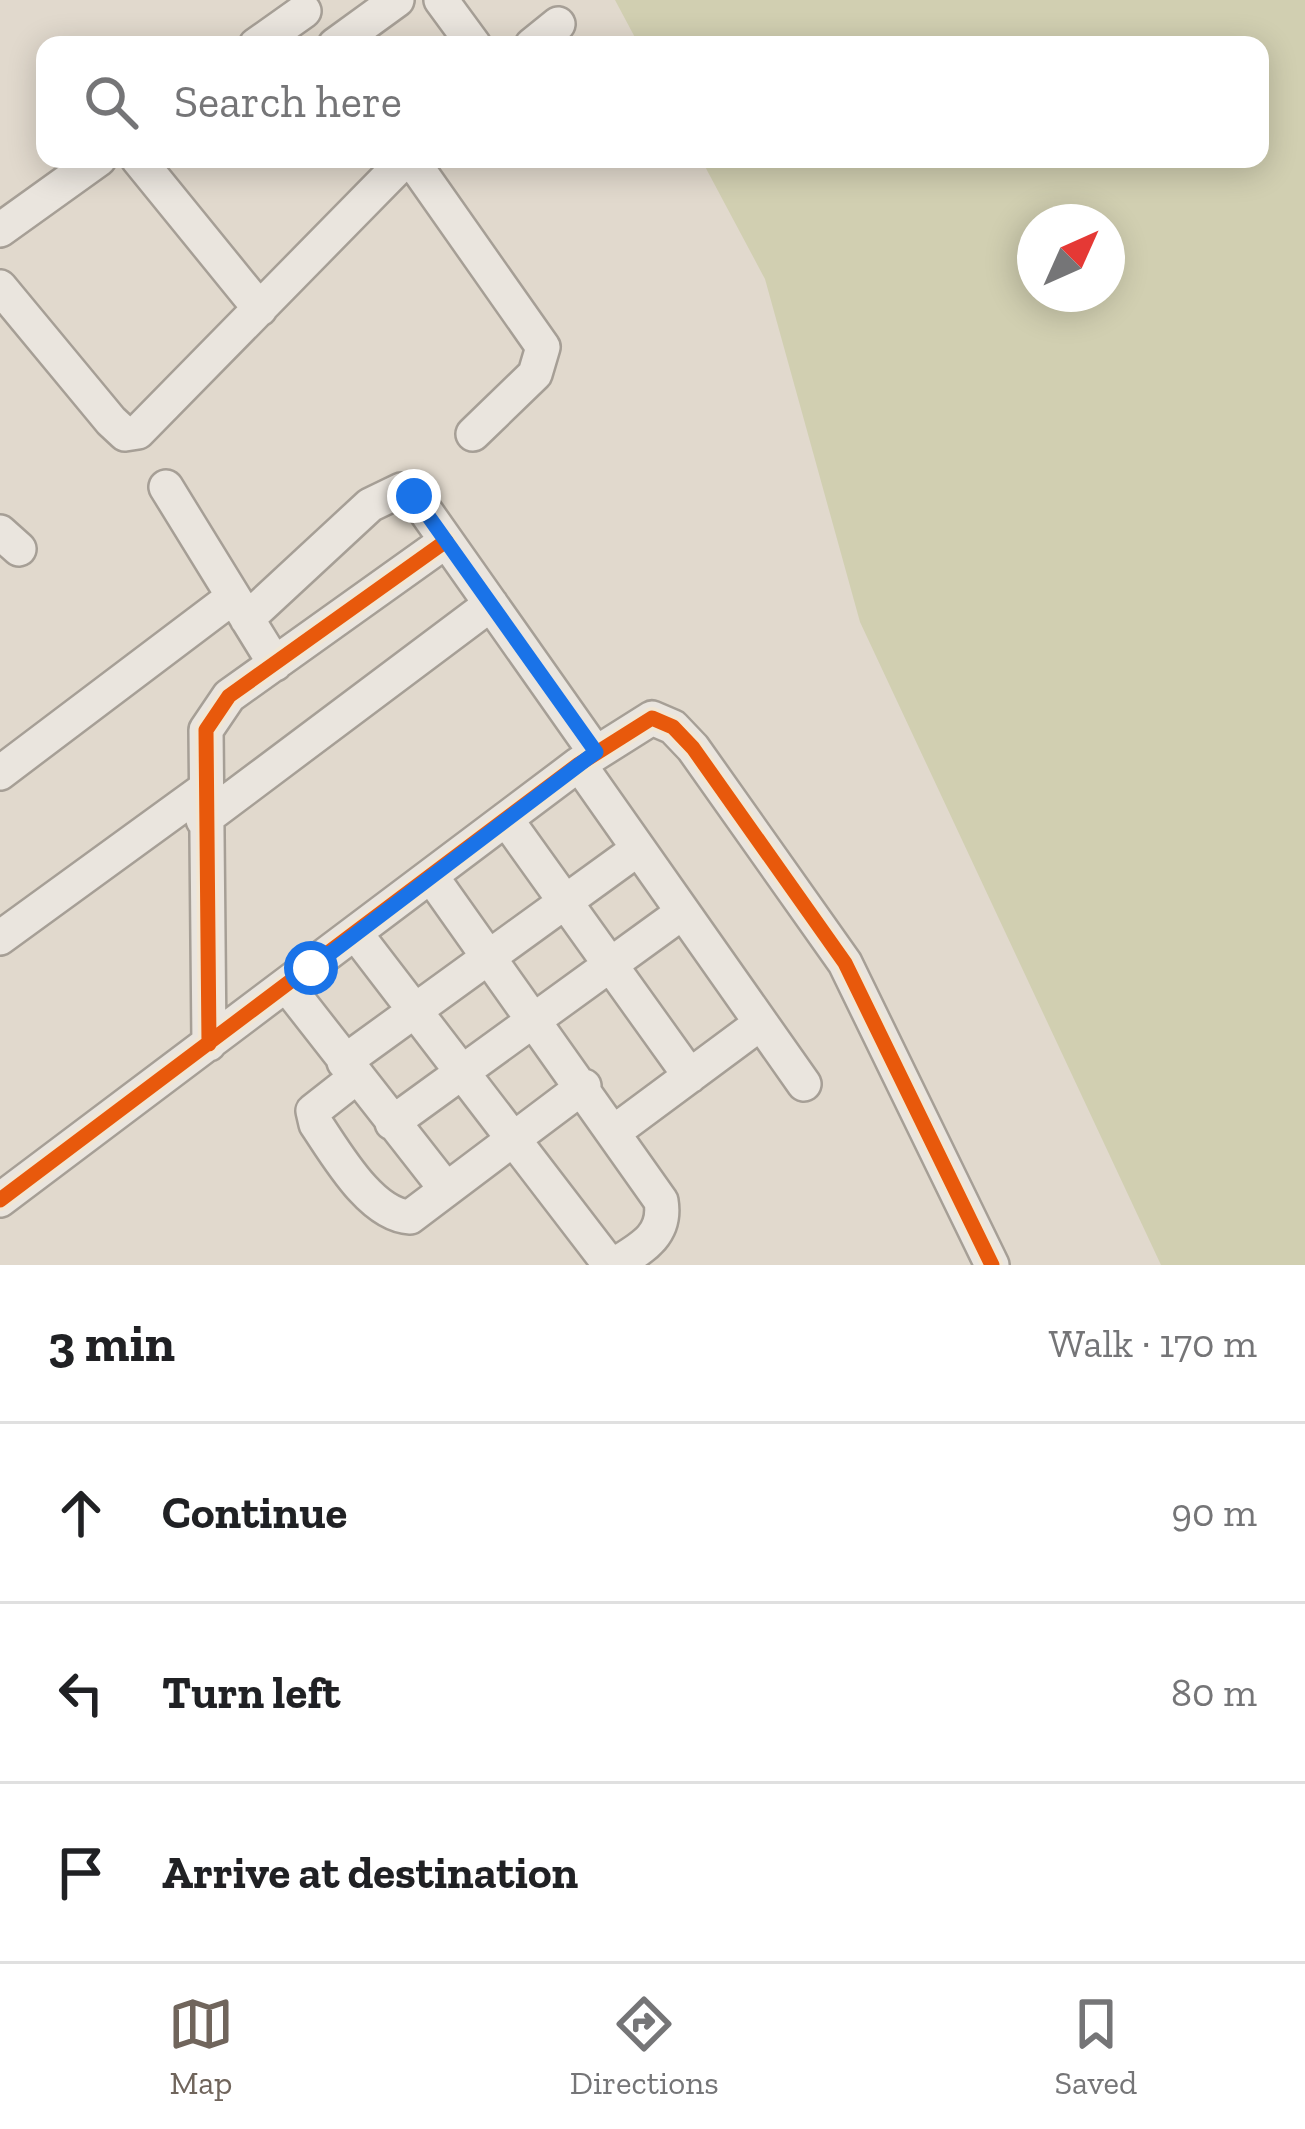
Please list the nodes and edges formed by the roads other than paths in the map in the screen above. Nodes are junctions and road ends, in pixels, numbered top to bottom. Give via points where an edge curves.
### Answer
1 (397, 0) edge
2 (442, 0) edge
3 (301, 5) edge
4 (266, 36) edge
5 (325, 36) edge
6 (345, 36) edge
7 (468, 36) edge
8 (86, 168) edge
9 (145, 168) edge
10 (399, 168) edge
11 (414, 168) edge
12 (0, 230) edge
13 (0, 286) edge
14 (260, 309) junction
15 (472, 434) dead end
16 (166, 488) dead end
17 (446, 541) junction
18 (490, 604) junction
19 (240, 608) junction
20 (275, 664) junction
21 (587, 758) junction
22 (0, 773) edge
23 (203, 806) junction
24 (506, 819) junction
25 (638, 849) junction
26 (431, 876) junction
27 (565, 902) junction
28 (683, 912) junction
29 (356, 934) junction
30 (0, 938) edge
31 (488, 955) junction
32 (610, 964) junction
33 (286, 986) junction
34 (416, 1009) junction
35 (534, 1018) junction
36 (761, 1023) junction
37 (209, 1044) junction
38 (350, 1070) junction
39 (462, 1071) junction
40 (690, 1076) junction
41 (804, 1084) dead end
42 (584, 1086) junction
43 (392, 1123) junction
44 (614, 1132) junction
45 (513, 1138) junction
46 (446, 1189) junction
47 (0, 1200) edge
48 (612, 1265) edge
49 (992, 1265) edge

1 - 6 street
2 - 7 street
3 - 4 street
3 - 5 street
8 - 12 street
9 - 14 street
10 - 14 street
11 - 15 street via 543,347 535,374
13 - 14 street via 125,434 152,422
16 - 19 street
17 - 18 street
17 - 19 street via 414,496 385,494
17 - 20 street
18 - 21 street
18 - 23 street
19 - 20 street
19 - 22 street
20 - 23 street via 216,712 206,730
21 - 24 street
21 - 25 street
21 - 49 street via 652,718 693,748 845,963
23 - 30 street
23 - 37 street
24 - 26 street
24 - 27 street
25 - 27 street
25 - 28 street
26 - 29 street
26 - 31 street
27 - 31 street
27 - 32 street
28 - 32 street
28 - 36 street
29 - 33 street
29 - 34 street
31 - 34 street
31 - 35 street
32 - 35 street
32 - 40 street
33 - 37 street
33 - 38 street
34 - 38 street
34 - 39 street
35 - 39 street
35 - 42 street
36 - 40 street
36 - 41 street
37 - 47 street
38 - 43 street
38 - 46 street via 313,1111 378,1204 410,1217
39 - 43 street
39 - 45 street
40 - 44 street
42 - 44 street
42 - 45 street
43 - 46 street
44 - 48 street via 664,1218 655,1236
45 - 46 street
45 - 48 street

